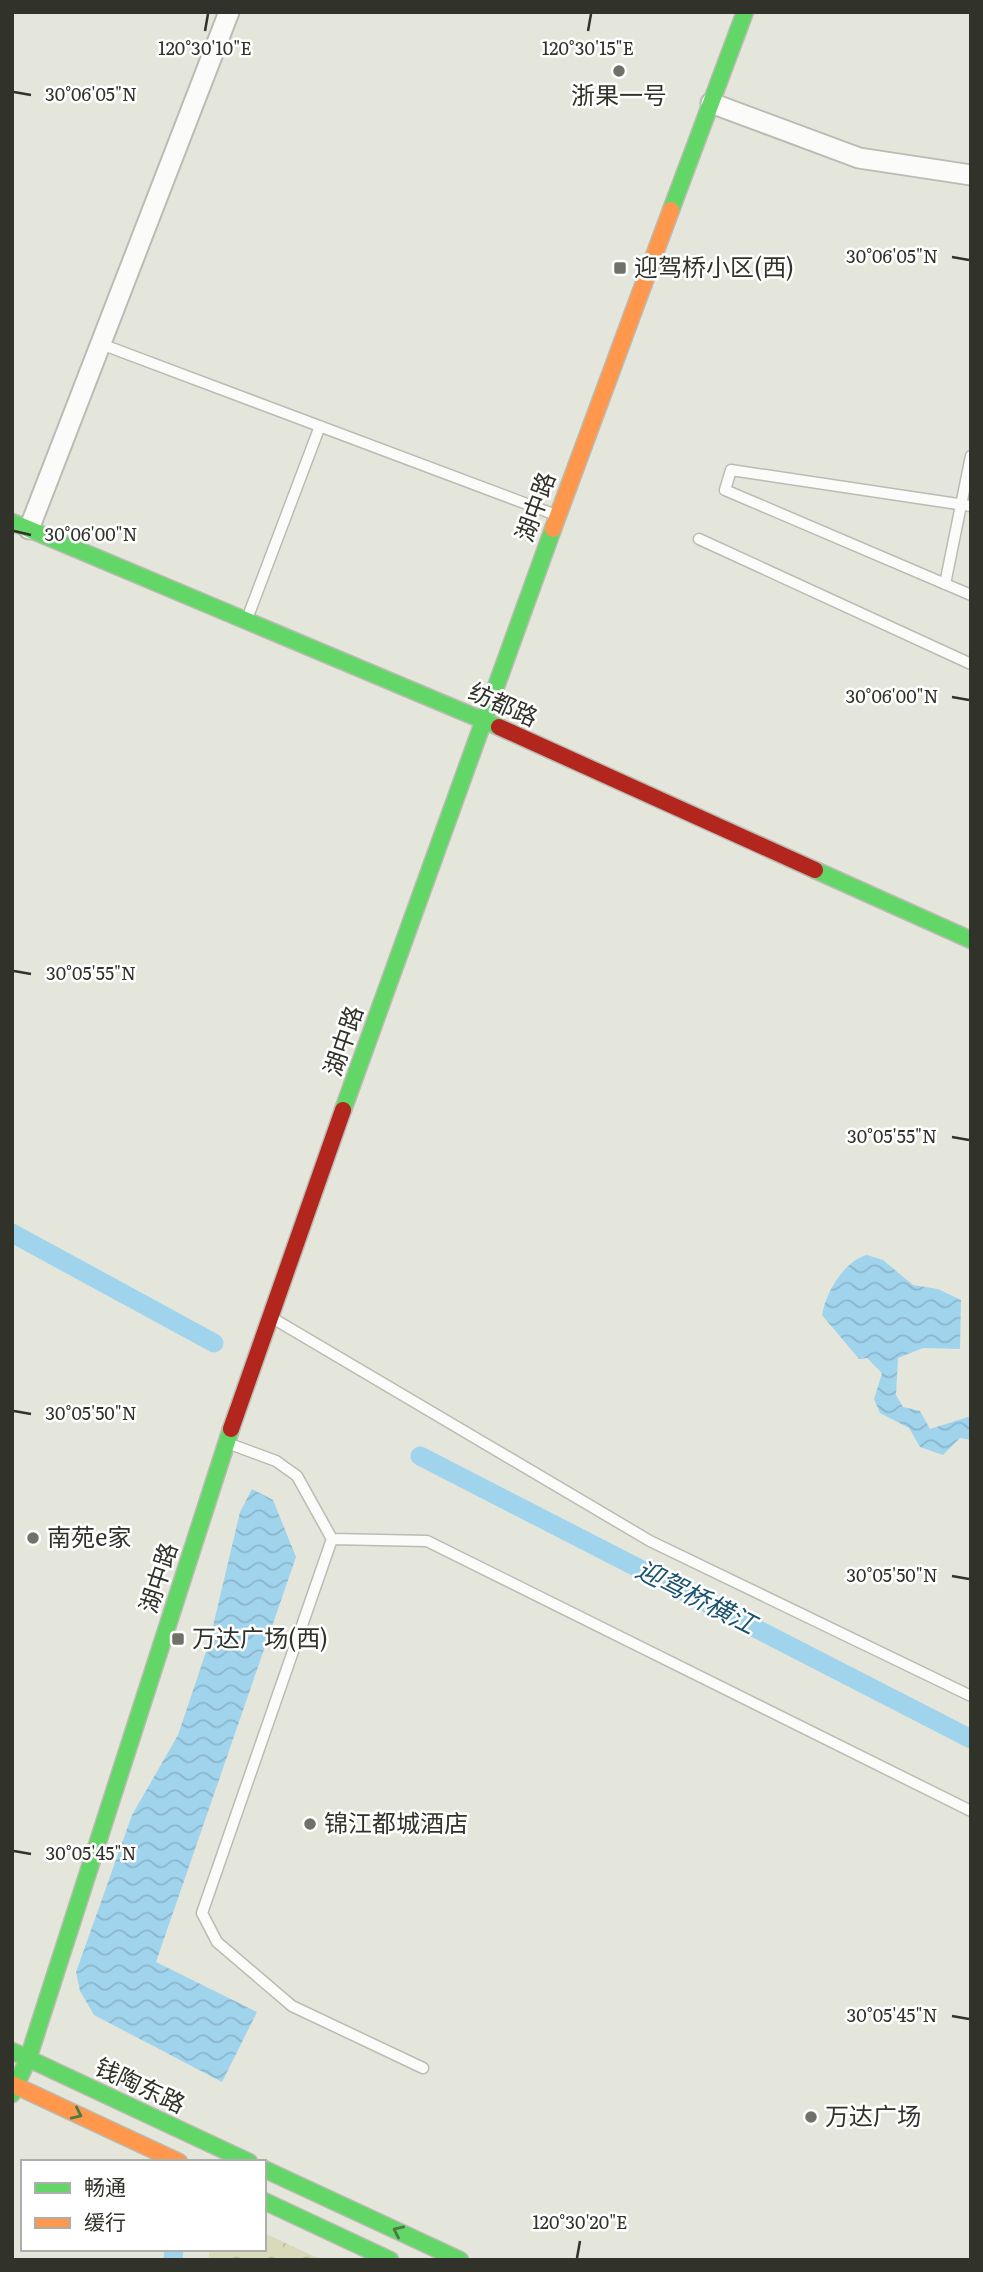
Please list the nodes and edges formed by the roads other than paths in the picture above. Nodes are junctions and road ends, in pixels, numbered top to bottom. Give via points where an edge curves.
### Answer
1 (229, 12) edge
2 (745, 12) edge
3 (711, 103) junction
4 (971, 175) edge
5 (101, 344) junction
6 (320, 426) junction
7 (971, 456) edge
8 (966, 506) edge
9 (557, 515) junction
10 (21, 525) edge
11 (699, 540) dead end
12 (945, 583) junction
13 (971, 594) edge
14 (246, 620) junction
15 (971, 664) edge
16 (482, 719) junction
17 (971, 940) edge
18 (270, 1317) junction
19 (226, 1443) junction
20 (332, 1539) junction
21 (971, 1696) edge
22 (971, 1811) edge
23 (12, 2051) edge
24 (28, 2059) junction
25 (423, 2068) dead end
26 (13, 2088) edge
27 (175, 2160) edge
28 (245, 2160) edge
29 (266, 2170) edge
30 (266, 2202) edge
31 (390, 2260) edge
32 (460, 2260) edge

1 - 5 street
2 - 3 street, 湖中路
3 - 4 street via 859,158
3 - 9 street, 湖中路
5 - 6 lane
5 - 10 street
6 - 9 lane
6 - 14 lane
7 - 8 lane
8 - 12 lane
8 - 12 lane via 731,470 725,490
9 - 16 street, 湖中路
10 - 14 street, 纺都路
11 - 15 lane
12 - 13 lane
14 - 16 street, 纺都路
16 - 17 street, 纺都路
16 - 18 street, 湖中路
18 - 19 street, 湖中路
18 - 21 lane via 650,1541
19 - 20 lane via 276,1461 297,1476
19 - 24 street, 湖中路
20 - 22 lane via 427,1541
20 - 25 lane via 202,1913 218,1942 292,2006
23 - 24 street, 钱陶东路
24 - 26 street, 湖中路
24 - 28 street, 钱陶东路
26 -> 27 street
32 -> 29 street
30 - 31 street

